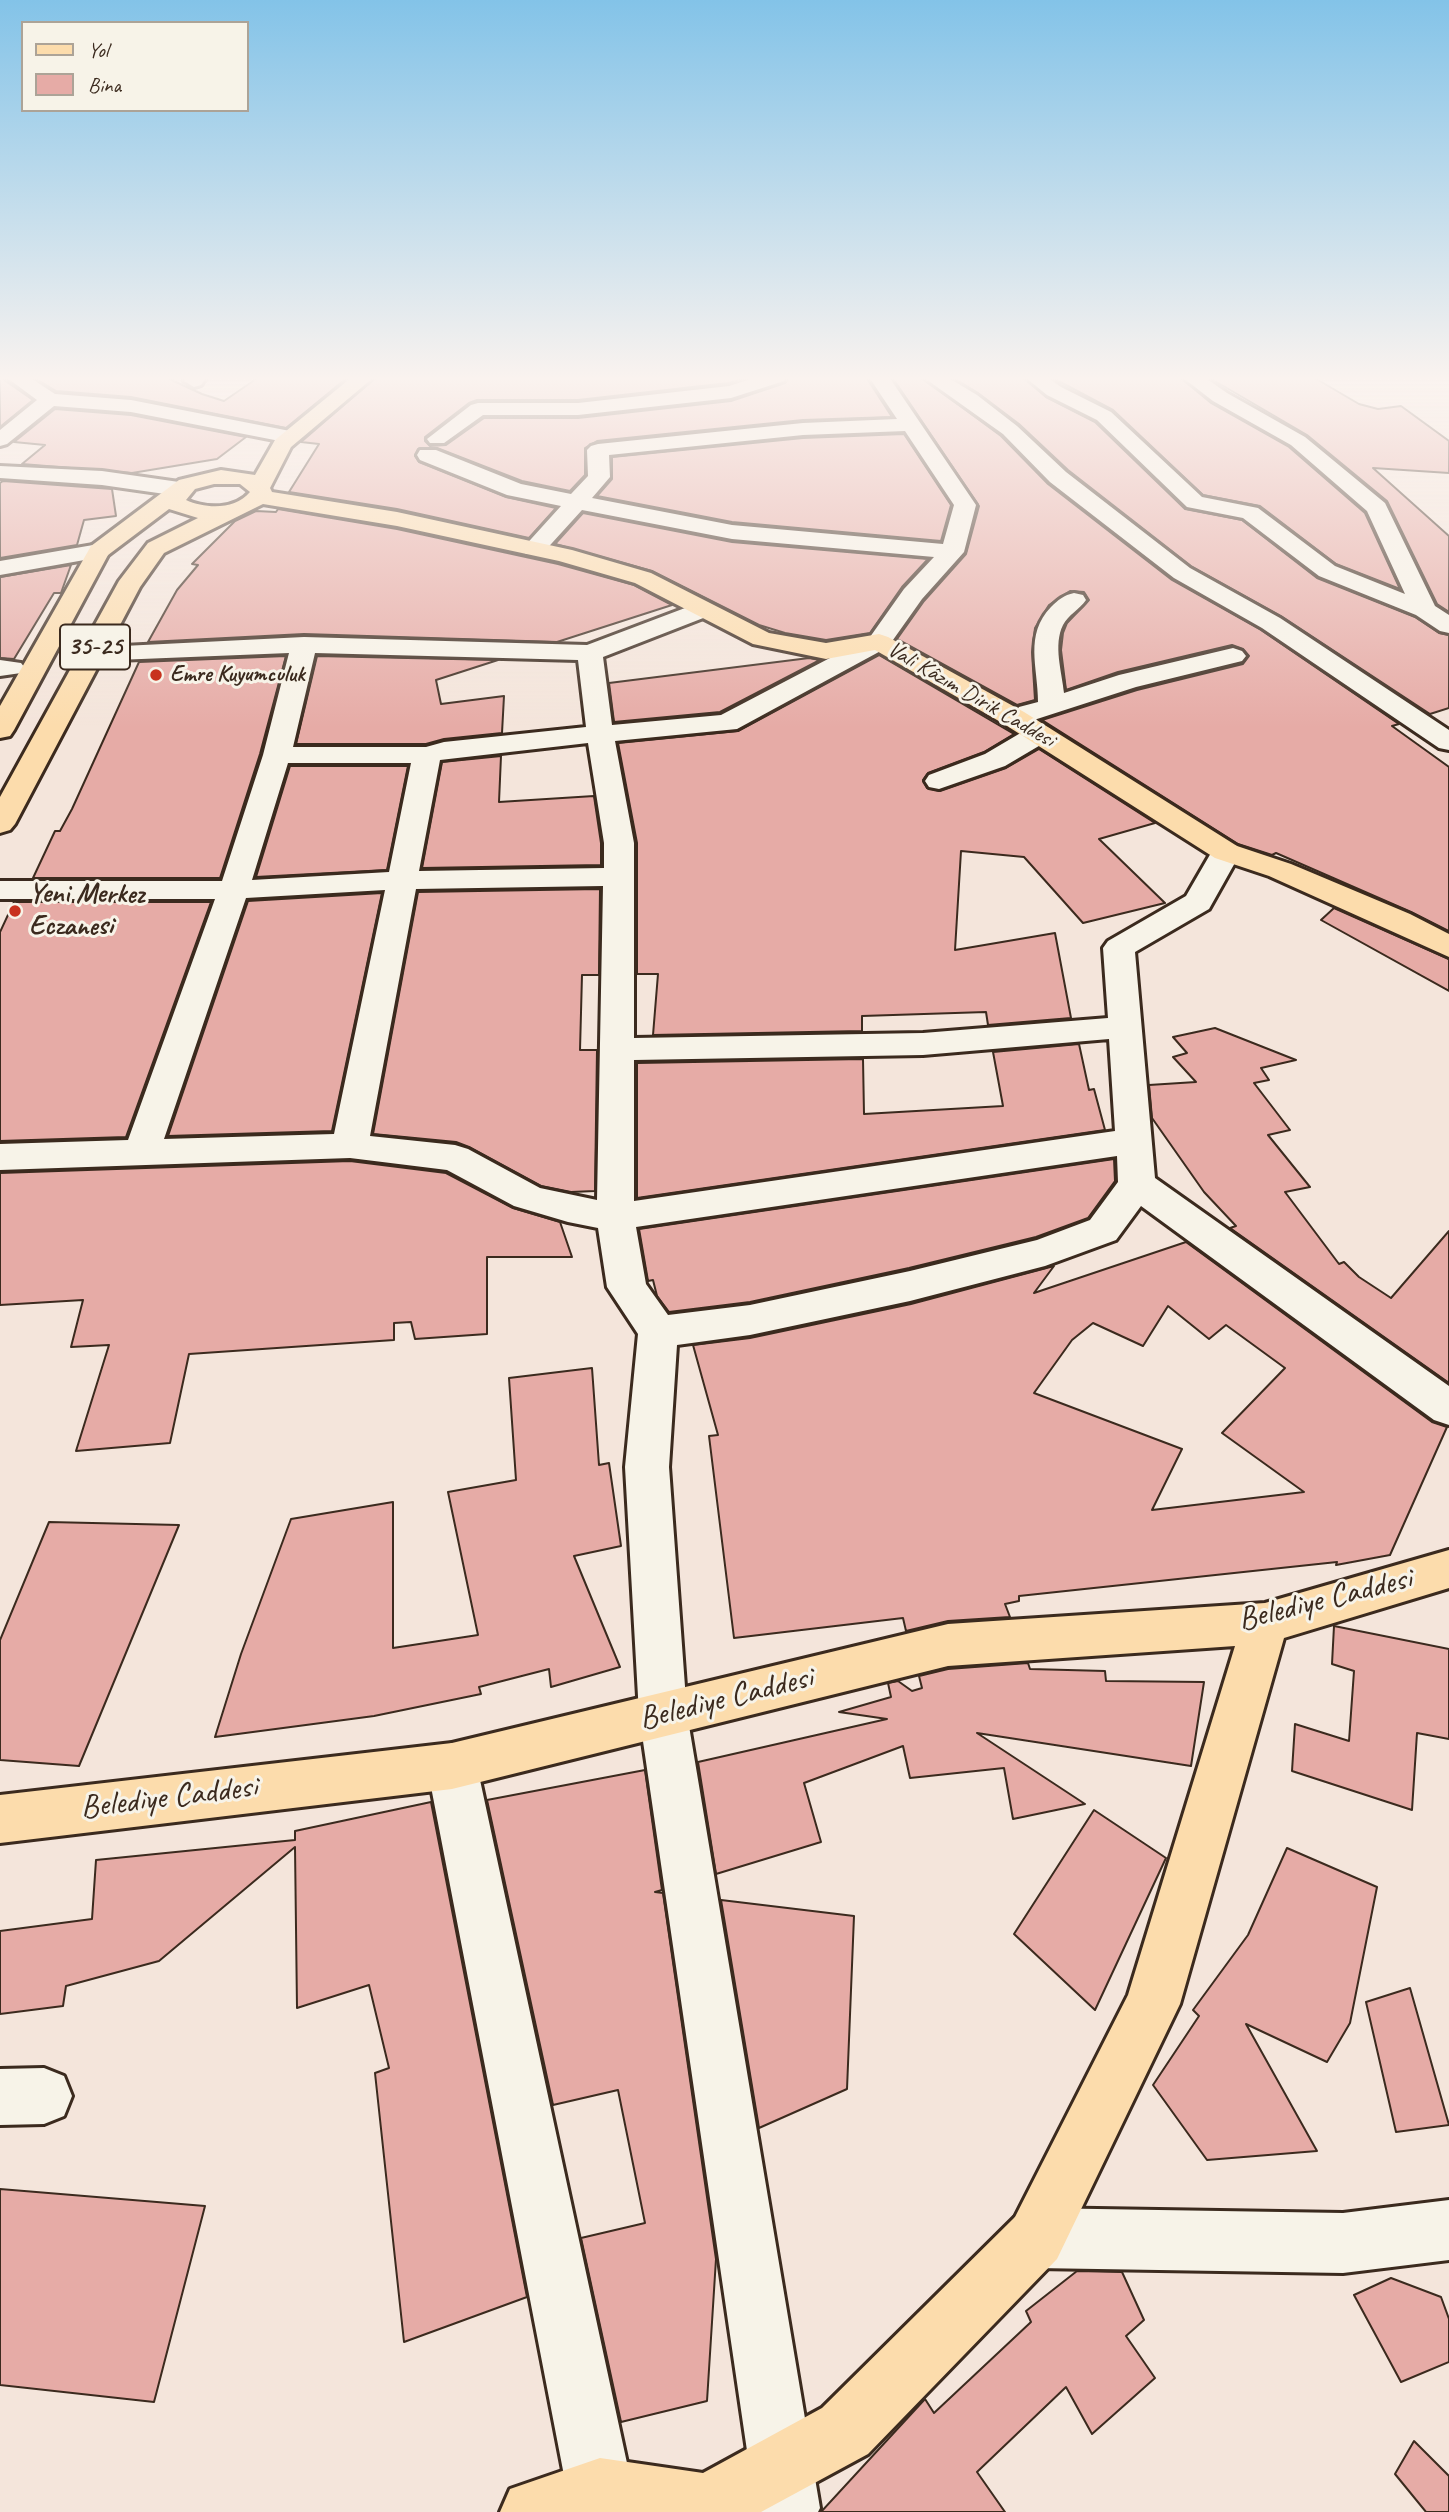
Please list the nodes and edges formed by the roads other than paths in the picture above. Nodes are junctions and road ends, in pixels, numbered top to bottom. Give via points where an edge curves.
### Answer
1 (173, 494) edge
2 (175, 494) edge
3 (256, 494) edge
4 (270, 494) edge
5 (538, 494) edge
6 (583, 494) edge
7 (958, 494) edge
8 (1080, 494) edge
9 (1187, 494) edge
10 (1361, 494) edge
11 (577, 501) junction
12 (232, 510) junction
13 (534, 548) junction
14 (99, 551) junction
15 (952, 552) junction
16 (0, 568) edge
17 (1074, 600) dead end
18 (702, 610) junction
19 (1425, 610) junction
20 (1449, 626) edge
21 (879, 642) junction
22 (303, 645) junction
23 (92, 653) junction
24 (590, 653) junction
25 (1233, 656) dead end
26 (1051, 706) junction
27 (1014, 718) junction
28 (0, 730) edge
29 (600, 734) junction
30 (1039, 734) junction
31 (1449, 742) edge
32 (276, 755) junction
33 (427, 755) junction
34 (939, 782) dead end
35 (0, 824) edge
36 (1226, 852) junction
37 (619, 877) junction
38 (402, 880) junction
39 (0, 890) edge
40 (233, 890) junction
41 (1449, 947) edge
42 (1125, 1027) junction
43 (617, 1049) junction
44 (1134, 1141) junction
45 (350, 1146) junction
46 (142, 1152) junction
47 (0, 1157) edge
48 (1137, 1184) junction
49 (615, 1217) junction
50 (658, 1332) junction
51 (1449, 1408) edge
52 (1449, 1569) edge
53 (1265, 1623) junction
54 (663, 1714) junction
55 (452, 1766) junction
56 (0, 1819) edge
57 (1449, 2230) edge
58 (1036, 2238) junction
59 (845, 2431) joint
60 (600, 2491) junction
61 (784, 2495) edge
62 (533, 2512) edge

1 - 14 main road, 35-25
2 - 12 main road, 35-25 via 173,499 183,509 205,513
3 - 12 main road, 35-25
4 - 13 main road, Vali Kâzım Dirik Caddesi
5 - 11 street
6 - 11 street
7 - 15 street via 965,505
8 - 31 street via 1182,573 1271,623
9 - 19 street via 1195,502 1250,513 1327,571
10 - 19 street via 1377,508
11 - 13 street
11 - 15 street via 732,532
12 - 23 main road, 35-25 via 156,548 128,586
13 - 18 main road, Vali Kâzım Dirik Caddesi via 643,578
14 - 16 street
14 - 28 main road, 35-25
15 - 21 street via 913,594
17 - 26 street via 1052,622 1044,640
18 - 21 main road, Vali Kâzım Dirik Caddesi via 762,639 826,651
18 - 24 street
19 - 20 street
21 - 27 main road, Vali Kâzım Dirik Caddesi
21 - 29 street via 727,723
22 - 23 street
22 - 24 street
22 - 32 street
23 - 35 main road, 35-25
24 - 29 street
25 - 26 street via 1128,681
26 - 27 street
27 - 30 main road, Vali Kâzım Dirik Caddesi
29 - 33 street
29 - 37 street via 619,843
30 - 34 street via 995,760
30 - 36 main road, Vali Kâzım Dirik Caddesi
32 - 33 street
32 - 40 street
33 - 38 street
36 - 41 main road, Vali Kâzım Dirik Caddesi via 1291,874
36 - 42 street via 1198,902 1119,948
37 - 38 street
37 - 43 street
38 - 40 street
38 - 45 street
39 - 40 street
40 - 46 street
42 - 43 street via 923,1044
42 - 44 street
43 - 49 street
44 - 48 street
44 - 49 street
45 - 46 street
45 - 49 street via 455,1158 527,1197
46 - 47 street
48 - 50 street via 1103,1230 1045,1252 750,1320
48 - 51 street
49 - 50 street via 627,1287
50 - 54 street via 647,1467
52 - 53 main road, Belediye Caddesi
53 - 54 main road, Belediye Caddesi via 948,1645
53 - 58 main road via 1153,2004
54 - 55 main road, Belediye Caddesi
54 - 61 street
55 - 56 main road, Belediye Caddesi
55 - 60 street
57 - 58 street via 1343,2242
58 - 59 main road
59 - 61 street
60 - 61 main road via 707,2506
60 - 62 main road

